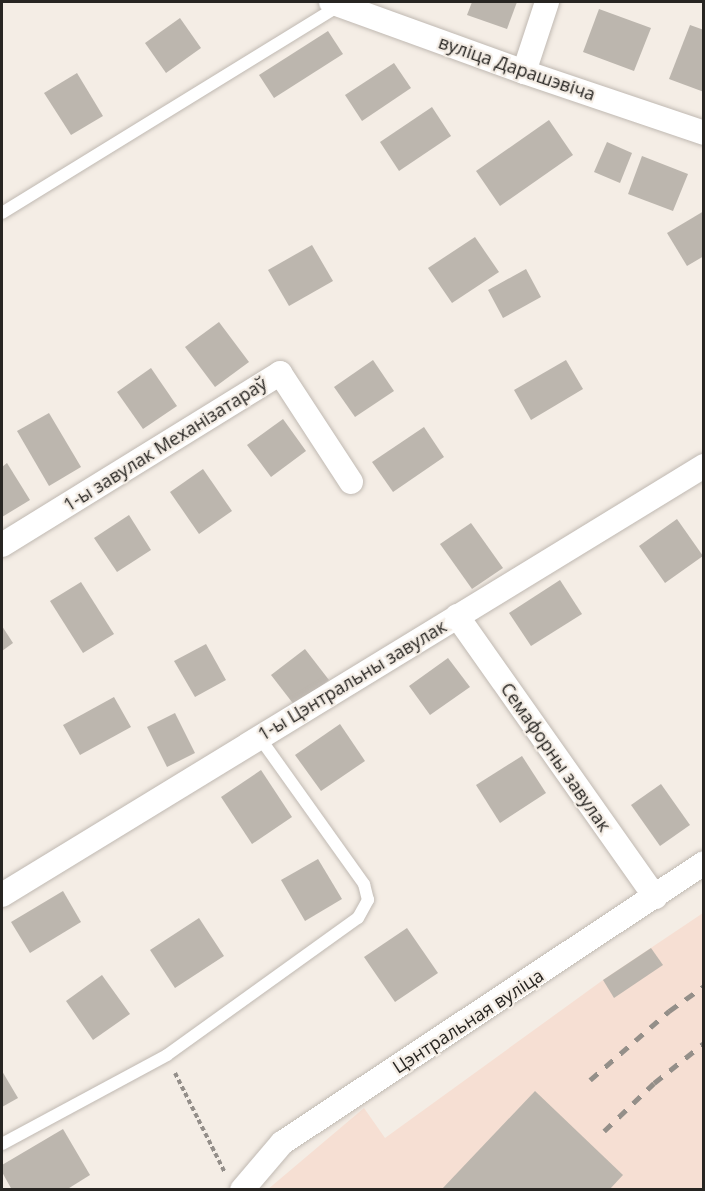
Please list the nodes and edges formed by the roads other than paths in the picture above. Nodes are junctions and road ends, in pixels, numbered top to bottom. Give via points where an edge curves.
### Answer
1 (548, 2) edge
2 (335, 3) edge
3 (524, 72) junction
4 (704, 133) edge
5 (2, 213) edge
6 (704, 466) edge
7 (351, 482) dead end
8 (2, 545) edge
9 (457, 616) junction
10 (259, 737) junction
11 (704, 863) edge
12 (2, 895) edge
13 (655, 897) junction
14 (2, 1144) edge
15 (236, 1185) edge

1 - 3 street
2 - 3 street, вуліца Дарашэвіча
2 - 5 lane
3 - 4 street, вуліца Дарашэвіча
6 - 9 street, 1-ы Цэнтральны завулак
7 - 8 street, 1-ы завулак Механізатараў via 280,373
9 - 10 street, 1-ы Цэнтральны завулак
9 - 13 street, Семафорны завулак
10 - 12 street, 1-ы Цэнтральны завулак
10 - 14 lane via 364,884 368,900 358,918 167,1055
11 - 13 street, Цэнтральная вуліца
13 - 15 street, Цэнтральная вуліца via 282,1143

